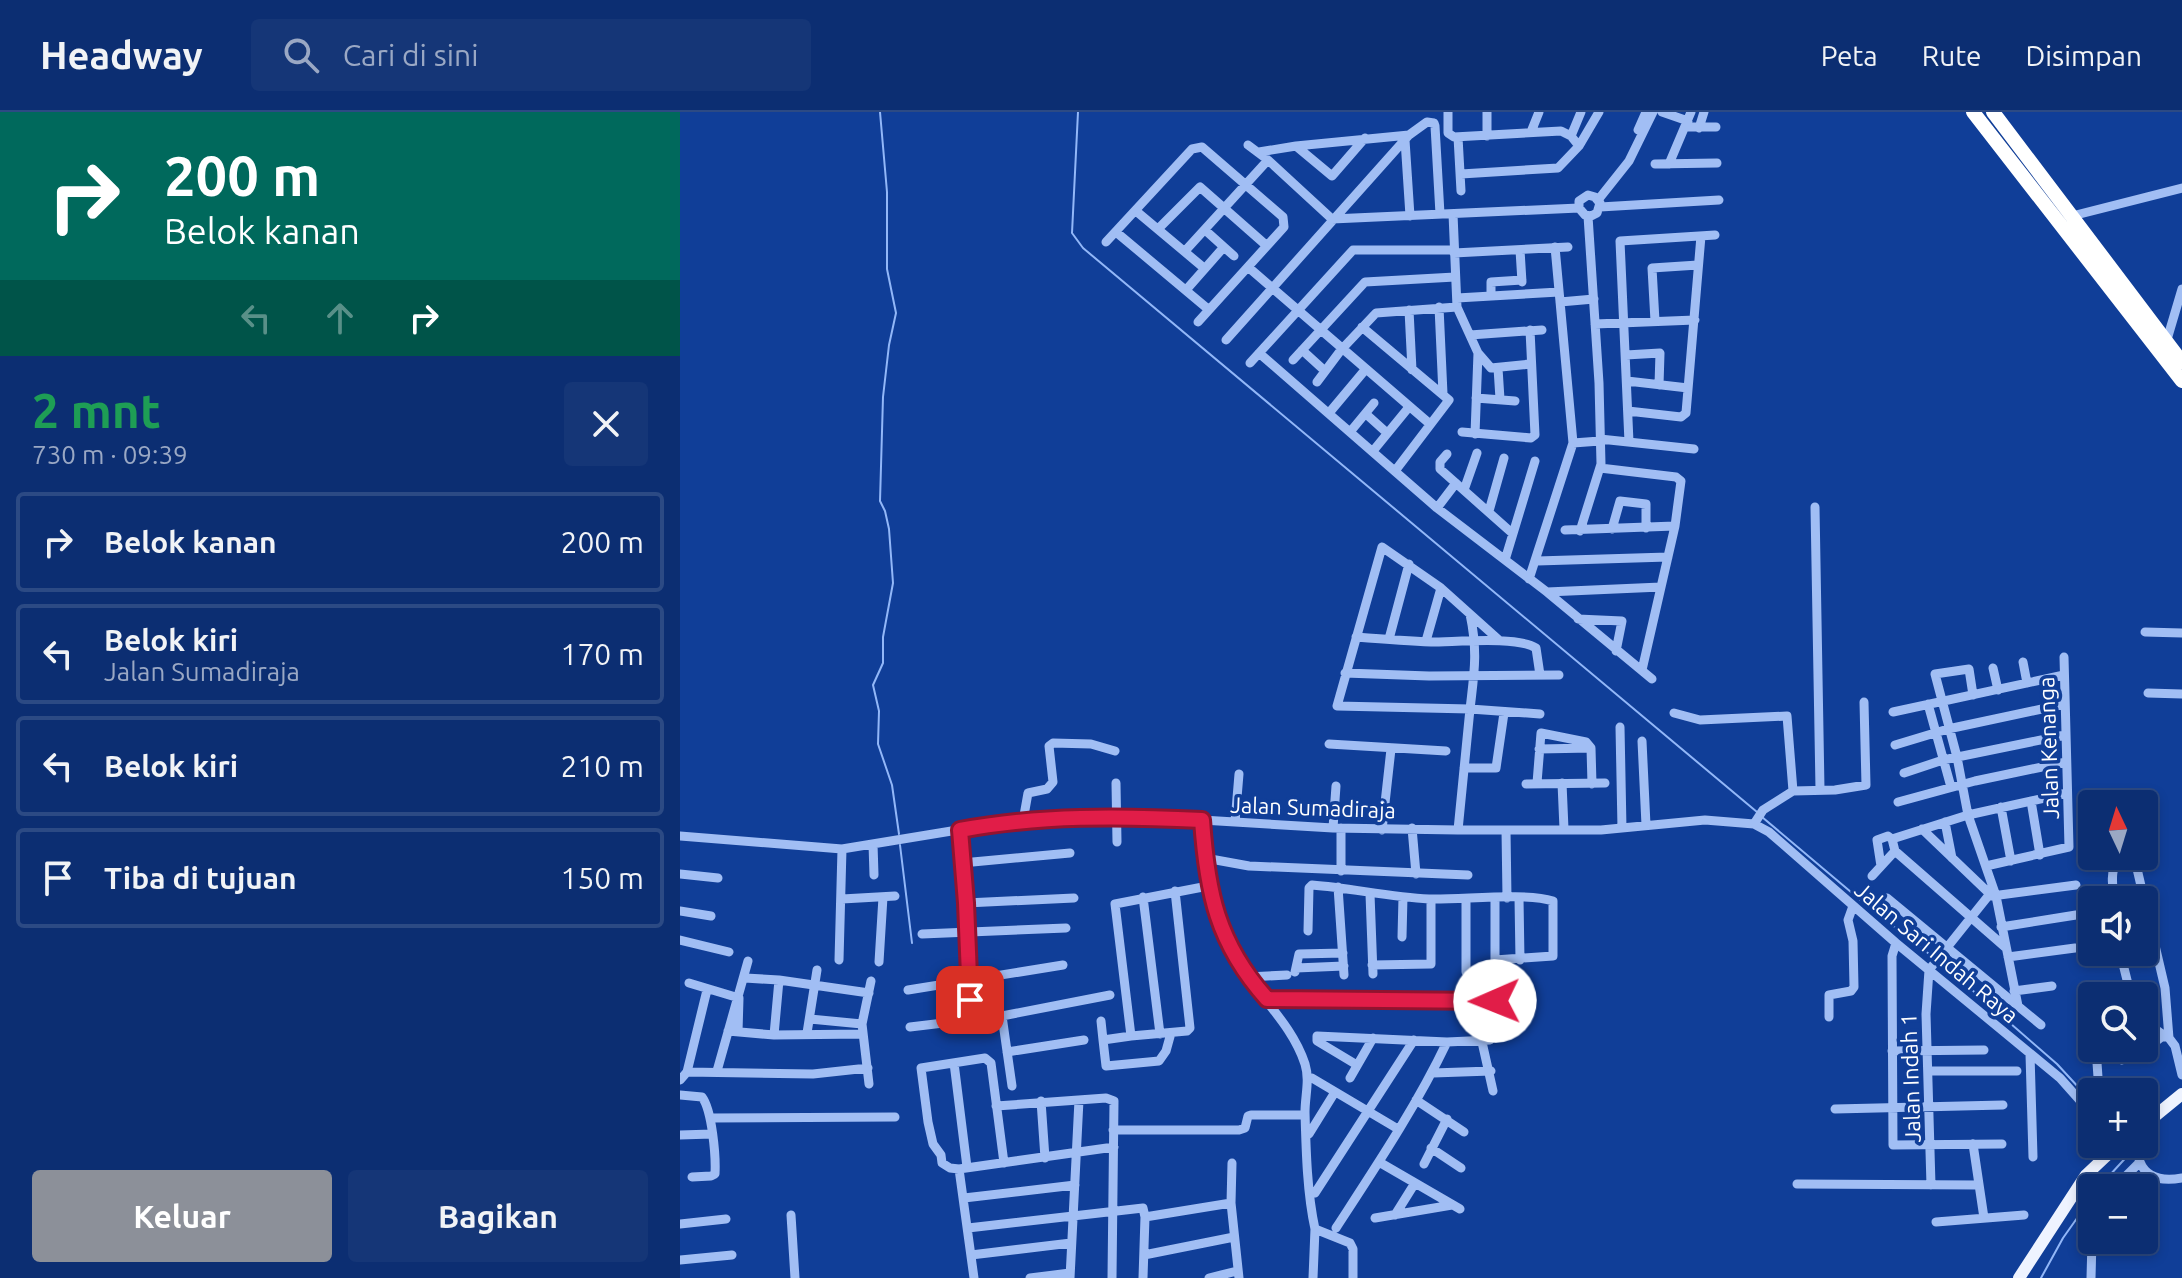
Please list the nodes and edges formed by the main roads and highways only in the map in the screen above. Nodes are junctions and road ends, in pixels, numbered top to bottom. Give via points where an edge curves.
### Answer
1 (1973, 112) edge
2 (1993, 112) edge
3 (2182, 362) edge
4 (2182, 381) edge
5 (2182, 1094) edge
6 (2158, 1114) edge
7 (2104, 1158) edge
8 (2019, 1278) edge

1 - 4 highway
2 - 3 highway
5 - 6 main road
7 - 8 main road via 2086,1175

